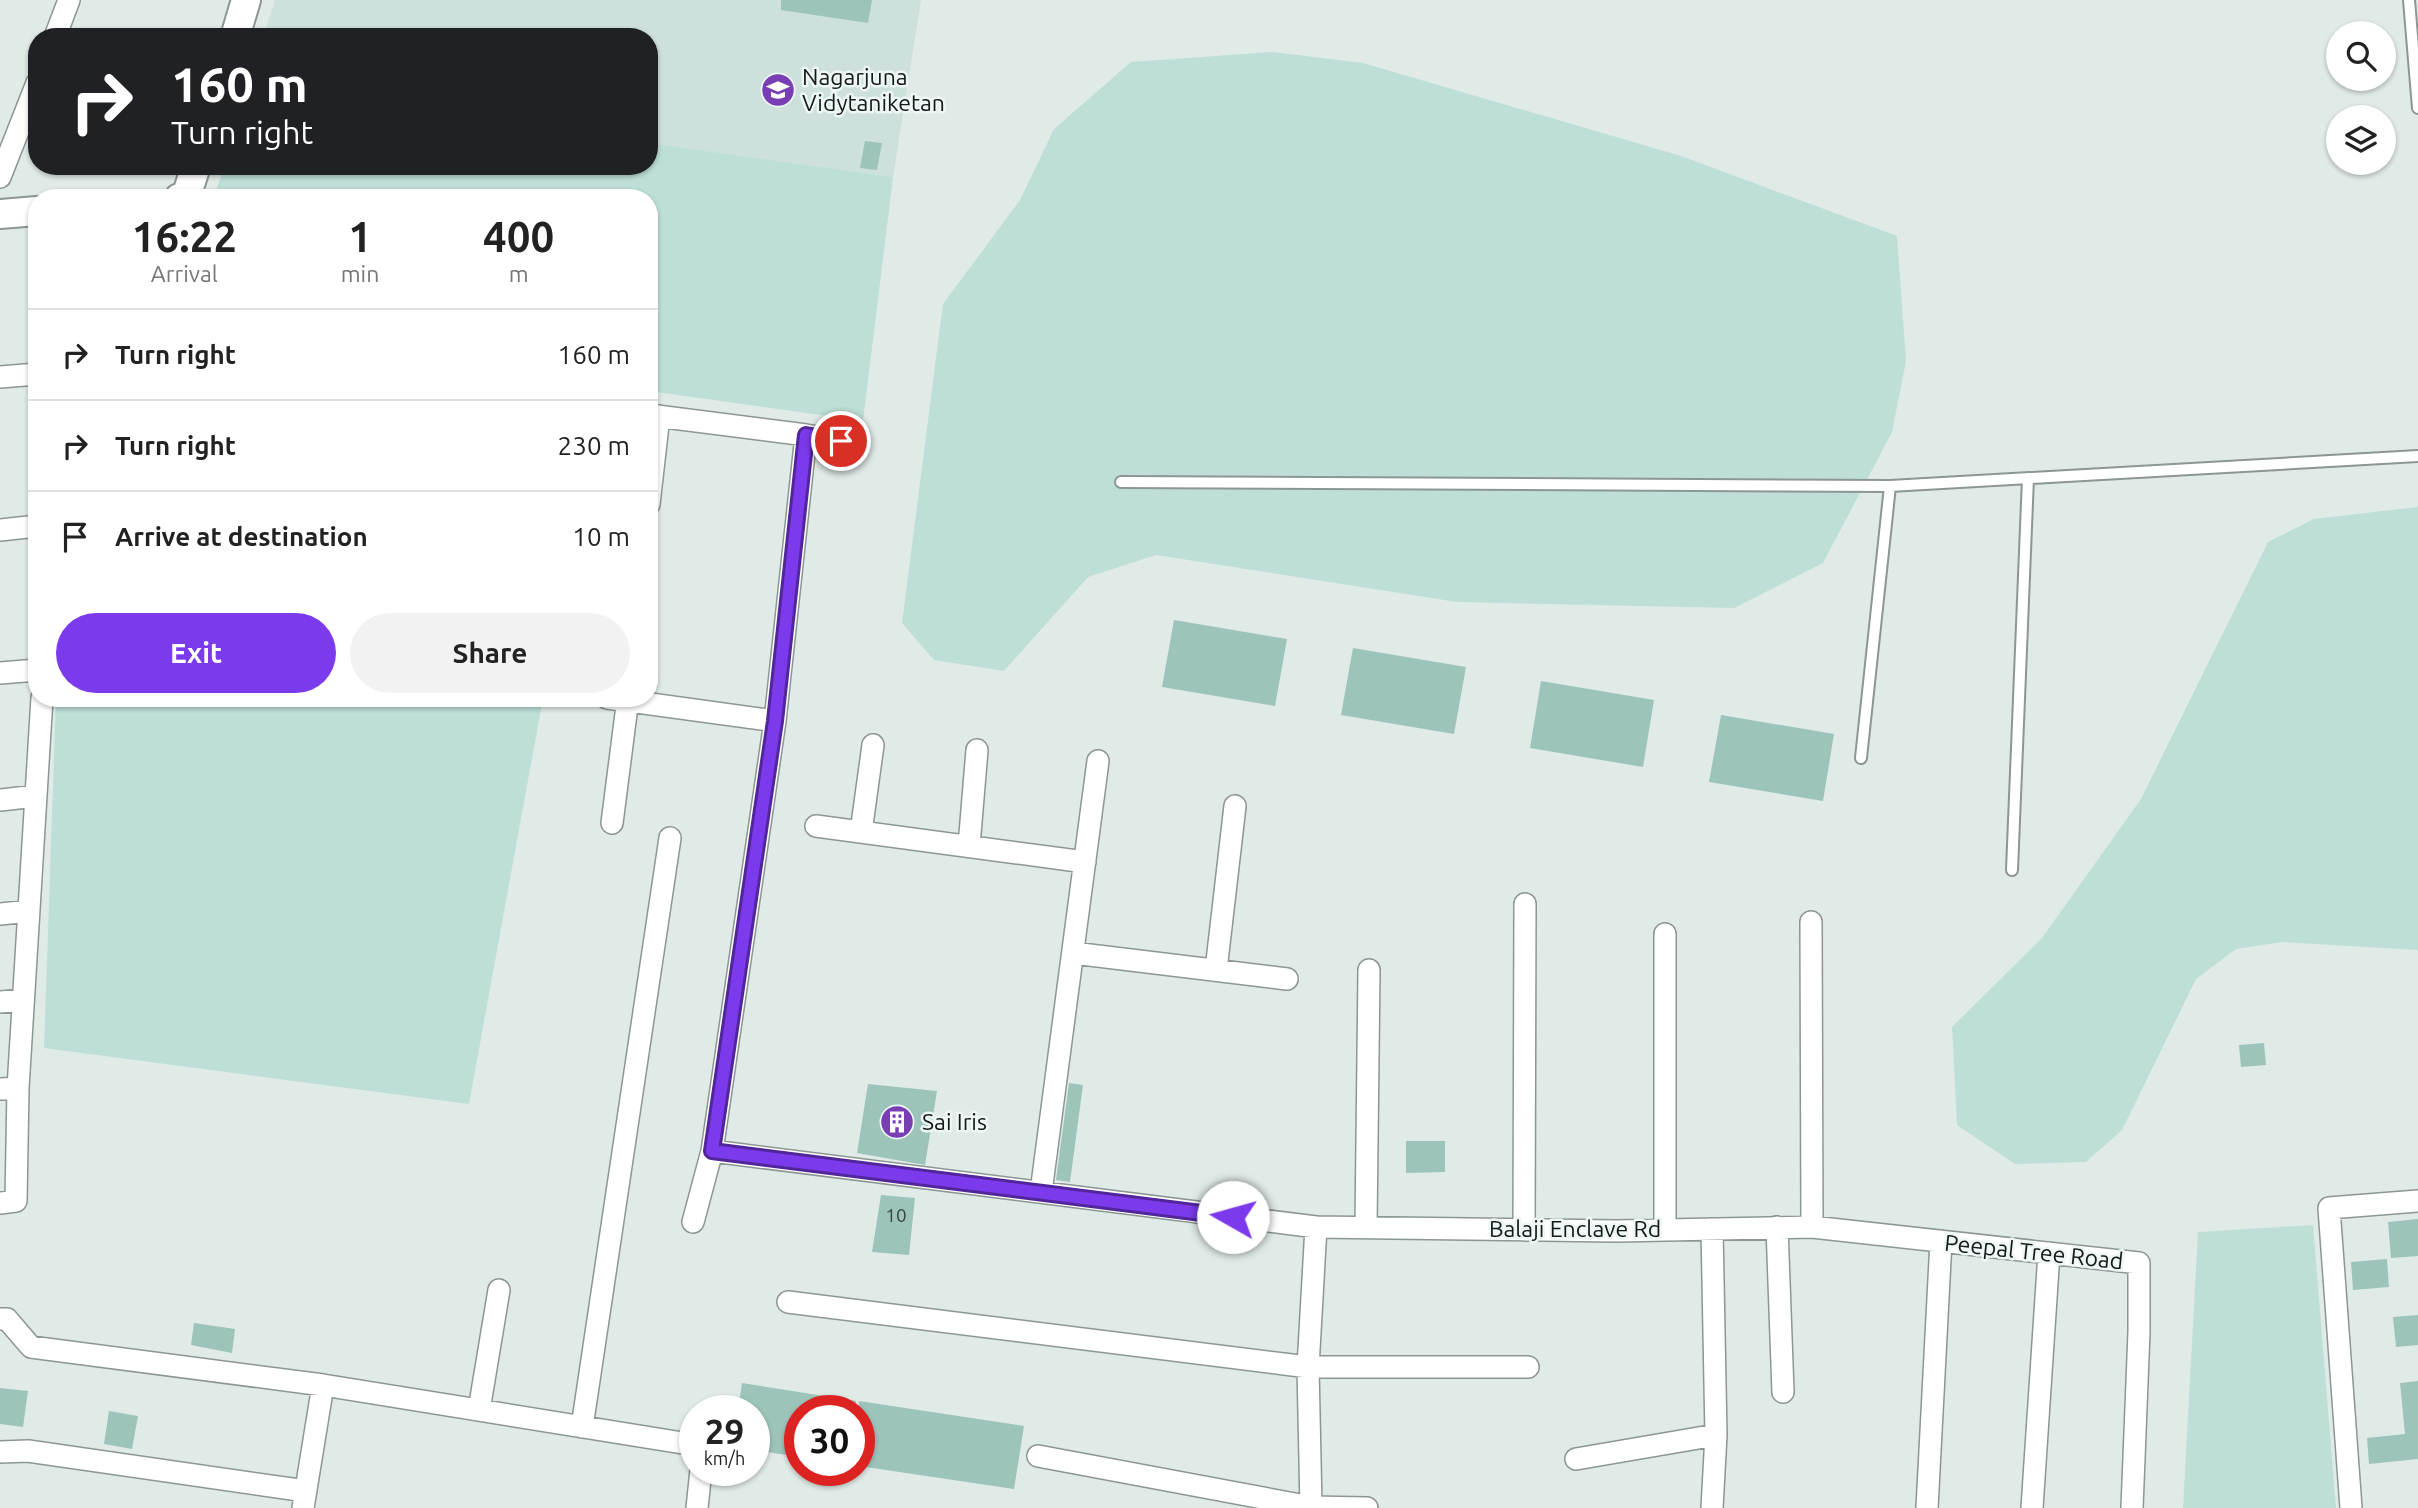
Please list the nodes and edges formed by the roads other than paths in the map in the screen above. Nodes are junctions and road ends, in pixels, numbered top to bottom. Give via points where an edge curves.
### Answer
1 (69, 0) edge
2 (246, 0) edge
3 (2409, 0) edge
4 (58, 28) edge
5 (238, 28) edge
6 (28, 106) edge
7 (2418, 108) edge
8 (0, 177) edge
9 (28, 212) edge
10 (0, 214) edge
11 (28, 375) edge
12 (0, 377) edge
13 (658, 416) edge
14 (806, 435) junction
15 (841, 441) dead end
16 (2418, 456) edge
17 (2028, 478) junction
18 (1122, 482) dead end
19 (1890, 486) junction
20 (28, 527) edge
21 (0, 530) edge
22 (28, 671) edge
23 (0, 674) edge
24 (658, 703) edge
25 (41, 707) edge
26 (627, 707) edge
27 (775, 721) junction
28 (873, 745) dead end
29 (977, 750) dead end
30 (1861, 758) dead end
31 (1098, 761) dead end
32 (36, 796) junction
33 (0, 800) edge
34 (1235, 806) dead end
35 (612, 823) dead end
36 (816, 826) dead end
37 (861, 832) junction
38 (670, 838) dead end
39 (969, 846) junction
40 (1085, 862) junction
41 (2011, 870) dead end
42 (1525, 904) dead end
43 (29, 911) junction
44 (0, 914) edge
45 (1811, 922) dead end
46 (1665, 934) dead end
47 (1073, 953) junction
48 (1216, 970) junction
49 (1369, 970) dead end
50 (1287, 979) dead end
51 (23, 1000) junction
52 (0, 1002) edge
53 (9, 1088) edge
54 (712, 1151) junction
55 (1041, 1192) junction
56 (2418, 1201) edge
57 (0, 1203) edge
58 (693, 1222) dead end
59 (1316, 1227) junction
60 (1366, 1227) junction
61 (1777, 1227) junction
62 (1812, 1227) junction
63 (1712, 1229) junction
64 (1524, 1230) junction
65 (1665, 1230) junction
66 (1941, 1241) junction
67 (2049, 1253) junction
68 (499, 1290) dead end
69 (788, 1302) dead end
70 (0, 1319) edge
71 (1308, 1367) junction
72 (1528, 1367) dead end
73 (323, 1385) junction
74 (1783, 1392) dead end
75 (479, 1410) junction
76 (583, 1427) junction
77 (1716, 1435) junction
78 (679, 1442) edge
79 (0, 1452) edge
80 (1038, 1456) dead end
81 (1576, 1459) dead end
82 (699, 1486) edge
83 (304, 1500) edge
84 (1311, 1507) edge
85 (697, 1508) edge
86 (1367, 1508) edge
87 (1712, 1508) edge
88 (1927, 1508) edge
89 (2032, 1508) edge
90 (2132, 1508) edge
91 (2351, 1508) edge

1 - 4 street
2 - 5 main road
3 - 7 lane
6 - 8 street
9 - 10 main road
11 - 12 street
13 - 14 street
14 - 15 street
14 - 27 street
16 - 17 lane
17 - 19 lane
17 - 41 lane
18 - 19 lane
19 - 30 lane
20 - 21 street
22 - 23 street
24 - 27 street
25 - 32 street
26 - 35 street
27 - 54 street
28 - 37 street
29 - 39 street
31 - 40 street
32 - 33 street
32 - 43 street
34 - 48 street
36 - 37 street
37 - 39 street
38 - 76 street
39 - 40 street
40 - 47 street
42 - 64 street
43 - 44 street
43 - 51 street
45 - 62 street
46 - 65 street
47 - 48 street
47 - 55 street
48 - 50 street
49 - 60 street
51 - 52 street
51 - 53 street
53 - 57 street via 16,1201
54 - 55 street, Balaji Enclave Rd
54 - 58 street
55 - 59 street, Balaji Enclave Rd
56 - 91 street via 2329,1208
59 - 60 street, Balaji Enclave Rd
59 - 71 street
60 - 64 street, Balaji Enclave Rd
61 - 62 street, Balaji Enclave Rd
61 - 63 street, Balaji Enclave Rd
61 - 74 street
62 - 66 street, Peepal Tree Road
63 - 65 street, Balaji Enclave Rd
63 - 77 street
64 - 65 street, Balaji Enclave Rd
66 - 67 street, Peepal Tree Road
66 - 88 street
67 - 89 street
67 - 90 street, Peepal Tree Road via 2139,1263
68 - 75 street
69 - 71 street
70 - 73 street via 8,1319 31,1347
71 - 72 street
71 - 84 street
73 - 75 street
73 - 83 street
75 - 76 street
76 - 78 street
77 - 81 street
77 - 87 street
79 - 83 street via 28,1451
80 - 84 street
82 - 85 street
84 - 86 street

